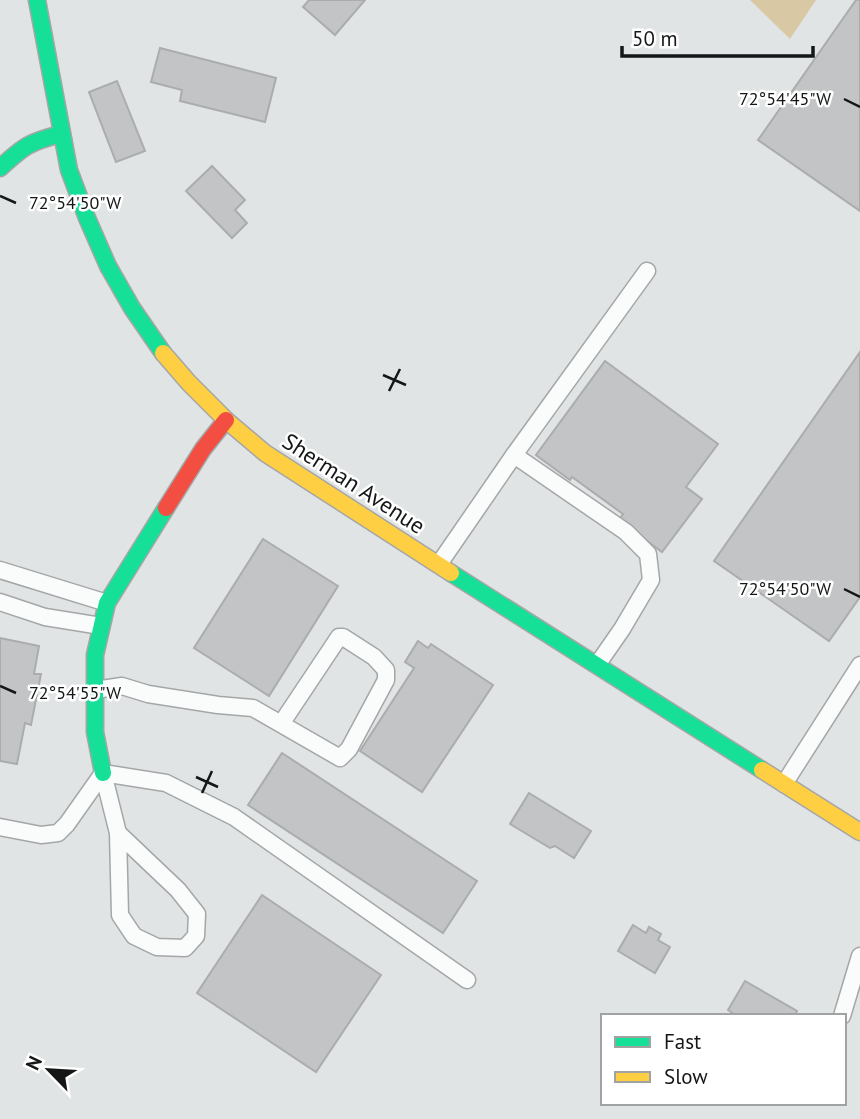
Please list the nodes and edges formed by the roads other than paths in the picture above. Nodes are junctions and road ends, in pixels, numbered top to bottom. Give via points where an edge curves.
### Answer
1 (37, 0) edge
2 (61, 134) junction
3 (0, 167) edge
4 (647, 271) dead end
5 (226, 420) junction
6 (514, 454) junction
7 (439, 565) junction
8 (0, 570) edge
9 (0, 602) edge
10 (107, 603) junction
11 (101, 626) junction
12 (597, 665) junction
13 (860, 665) edge
14 (95, 690) junction
15 (281, 724) junction
16 (103, 773) junction
17 (784, 784) junction
18 (0, 827) edge
19 (860, 832) edge
20 (117, 833) junction
21 (860, 956) edge
22 (467, 981) dead end
23 (843, 1014) edge

1 - 2 main road, Sherman Avenue
2 - 3 main road via 23,147
2 - 5 main road, Sherman Avenue via 86,218 132,308 157,346
4 - 6 lane
5 - 7 main road, Sherman Avenue via 265,453
5 - 10 main road
6 - 7 lane
6 - 12 lane via 626,532 649,554 651,580
7 - 12 main road, Sherman Avenue
8 - 10 lane
9 - 11 lane via 45,617
10 - 11 main road
11 - 14 main road
12 - 17 main road, Sherman Avenue
13 - 17 lane
14 - 15 lane via 122,686 148,694 253,708
14 - 16 main road via 95,732
15 - 15 lane via 340,758 386,680 387,670 339,637
16 - 18 lane via 58,833 41,835
16 - 20 lane
16 - 22 lane via 166,783 234,817
17 - 19 main road, Sherman Avenue
20 - 20 lane via 120,915 134,936 157,947 185,948 196,936 197,914
21 - 23 lane

